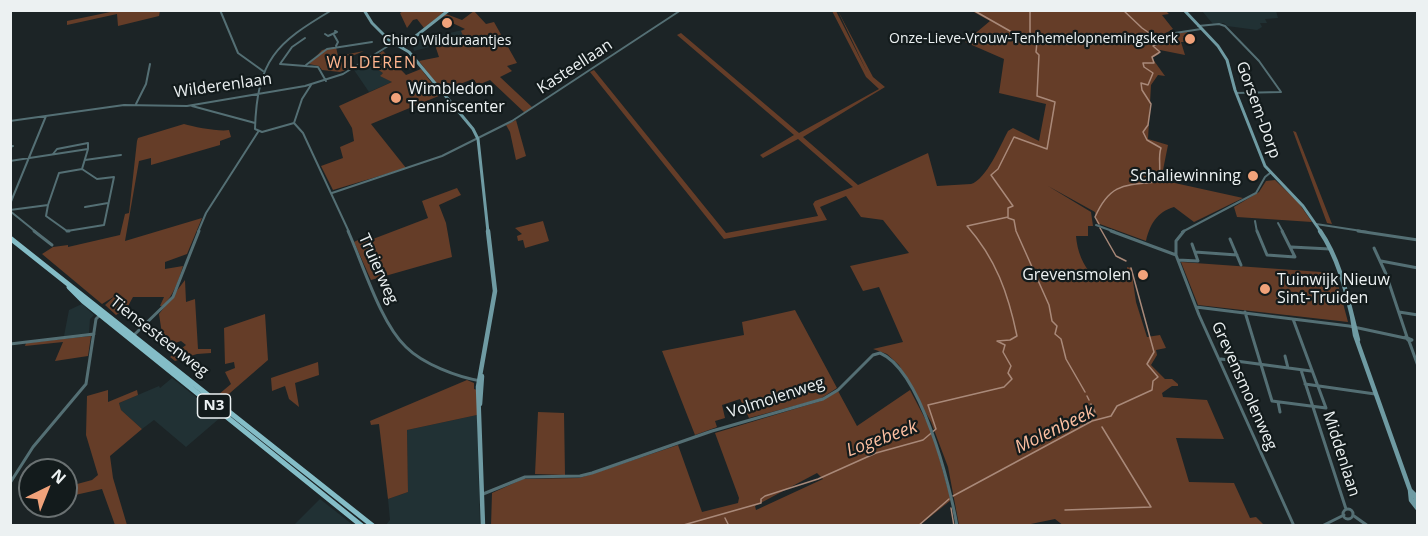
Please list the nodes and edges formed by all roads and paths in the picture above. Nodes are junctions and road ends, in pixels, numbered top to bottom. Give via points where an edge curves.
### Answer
1 (220, 10) edge
2 (332, 10) edge
3 (364, 10) edge
4 (449, 10) edge
5 (681, 10) edge
6 (1184, 10) edge
7 (1199, 27) junction
8 (335, 31) dead end
9 (1175, 33) dead end
10 (326, 34) dead end
11 (334, 35) junction
12 (305, 38) dead end
13 (372, 42) dead end
14 (393, 43) junction
15 (336, 47) junction
16 (402, 47) junction
17 (150, 64) dead end
18 (305, 66) junction
19 (263, 71) junction
20 (326, 81) junction
21 (311, 84) junction
22 (1236, 93) junction
23 (259, 94) junction
24 (136, 104) junction
25 (192, 106) junction
26 (46, 116) junction
27 (10, 121) edge
28 (255, 123) junction
29 (294, 123) junction
30 (258, 132) junction
31 (478, 139) junction
32 (121, 155) dead end
33 (29, 158) junction
34 (85, 160) junction
35 (10, 161) edge
36 (82, 170) junction
37 (1270, 173) junction
38 (332, 192) junction
39 (108, 203) junction
40 (10, 204) edge
41 (48, 205) junction
42 (86, 207) dead end
43 (10, 211) edge
44 (1255, 221) dead end
45 (1278, 223) dead end
46 (1316, 224) junction
47 (1096, 225) dead end
48 (10, 238) edge
49 (1230, 239) dead end
50 (1418, 240) edge
51 (1192, 244) dead end
52 (52, 245) dead end
53 (1291, 247) junction
54 (1374, 248) dead end
55 (1332, 249) junction
56 (1195, 252) junction
57 (1176, 255) junction
58 (1237, 255) junction
59 (1178, 260) junction
60 (1380, 261) junction
61 (1241, 265) dead end
62 (1418, 268) edge
63 (1196, 307) junction
64 (1245, 312) junction
65 (1399, 312) junction
66 (103, 313) junction
67 (1418, 315) edge
68 (1293, 318) junction
69 (1354, 328) junction
70 (94, 334) junction
71 (132, 336) junction
72 (1408, 339) junction
73 (1418, 341) edge
74 (10, 344) edge
75 (1285, 356) dead end
76 (1221, 359) junction
77 (1260, 364) junction
78 (1418, 366) edge
79 (1288, 368) junction
80 (1301, 370) junction
81 (1312, 371) junction
82 (481, 381) junction
83 (1305, 384) junction
84 (1317, 386) junction
85 (1376, 394) junction
86 (1278, 402) junction
87 (1313, 407) junction
88 (1280, 412) dead end
89 (10, 483) edge
90 (482, 495) junction
91 (1417, 506) edge
92 (1346, 509) junction
93 (1344, 515) junction
94 (1354, 516) junction
95 (362, 525) edge
96 (373, 525) edge
97 (483, 525) edge
98 (957, 525) edge
99 (1294, 525) edge
100 (1322, 525) edge
101 (1368, 525) edge

1 - 19 street via 236,53
2 - 19 street via 284,41
3 - 14 street
4 - 16 street
5 - 31 street, Kasteellaan via 543,103
6 - 7 street, Gorsem-Dorp
7 - 9 street
7 - 22 street, Gorsem-Dorp via 1225,55
7 - 22 street via 1225,26 1259,61 1281,92
8 - 11 street
10 - 11 street
11 - 15 street
12 - 18 street via 292,47 280,64
13 - 15 street
14 - 16 street
14 - 20 street, Wilderenlaan
15 - 18 street via 320,50
16 - 31 street
17 - 24 street
18 - 20 street via 319,68
19 - 23 street
20 - 21 street, Wilderenlaan
21 - 23 street, Wilderenlaan
21 - 29 street
22 - 37 street, Gorsem-Dorp
23 - 25 street, Wilderenlaan
23 - 28 street
24 - 25 street, Wilderenlaan
24 - 26 street, Wilderenlaan
25 - 28 street
26 - 27 street, Wilderenlaan
26 - 33 street
28 - 30 street
29 - 30 street
29 - 38 street, Truierweg via 303,133
30 - 71 street via 211,204 173,297
31 - 38 street, Kasteellaan via 442,156
31 - 82 street via 495,291
32 - 34 street
33 - 34 street via 88,148
33 - 35 street
33 - 40 street
34 - 36 street
36 - 39 street via 97,179 114,177
36 - 41 street via 59,173
37 - 46 street, Gorsem-Dorp
37 - 57 street via 1256,193 1184,230 1176,241
38 - 82 street, Truierweg via 397,336 413,352 451,372
39 - 41 street via 104,225 69,232 46,216
39 - 42 street
41 - 43 street
43 - 52 street
44 - 53 street via 1267,255 1296,257
45 - 53 street
46 - 50 street
46 - 55 street, Gorsem-Dorp
47 - 57 street
48 - 66 main road, Tiensesteenweg / N3
49 - 58 street
51 - 56 street
53 - 55 street
54 - 60 street
55 - 69 street, Gorsem-Dorp
56 - 58 street
56 - 59 street via 1198,261
57 - 59 street, Grevensmolenweg
58 - 61 street
59 - 63 street, Grevensmolenweg
60 - 62 street
60 - 65 street
63 - 64 street
63 - 76 street, Grevensmolenweg
64 - 68 street
64 - 77 street
65 - 67 street
65 - 72 street
66 - 70 street via 96,319
66 - 71 main road, Tiensesteenweg / N3
68 - 69 street
68 - 81 street, Middenlaan
69 - 72 street
69 - 85 street
70 - 74 street
70 - 89 street via 86,384 33,447
71 - 95 main road, Tiensesteenweg / N3
71 - 96 main road, Tiensesteenweg / N3
72 - 73 street
72 - 78 street
75 - 79 street
76 - 77 street
76 - 99 street, Grevensmolenweg
77 - 79 street
77 - 86 street via 1271,399
79 - 80 street
80 - 81 street
80 - 83 street, Middenlaan
81 - 84 street, Middenlaan
82 - 90 street
83 - 84 street
83 - 87 street, Middenlaan
84 - 85 street
84 - 87 street, Middenlaan via 1326,408
85 - 91 street
86 - 87 street
86 - 88 street
87 - 92 street, Middenlaan
90 - 97 street
90 - 98 street, Volmolenweg via 525,477 592,473 712,431 822,399 838,390 878,353 887,355 897,366 939,445
92 - 93 street
92 - 94 street
93 - 94 street via 1350,519
93 - 100 street
94 - 101 street

